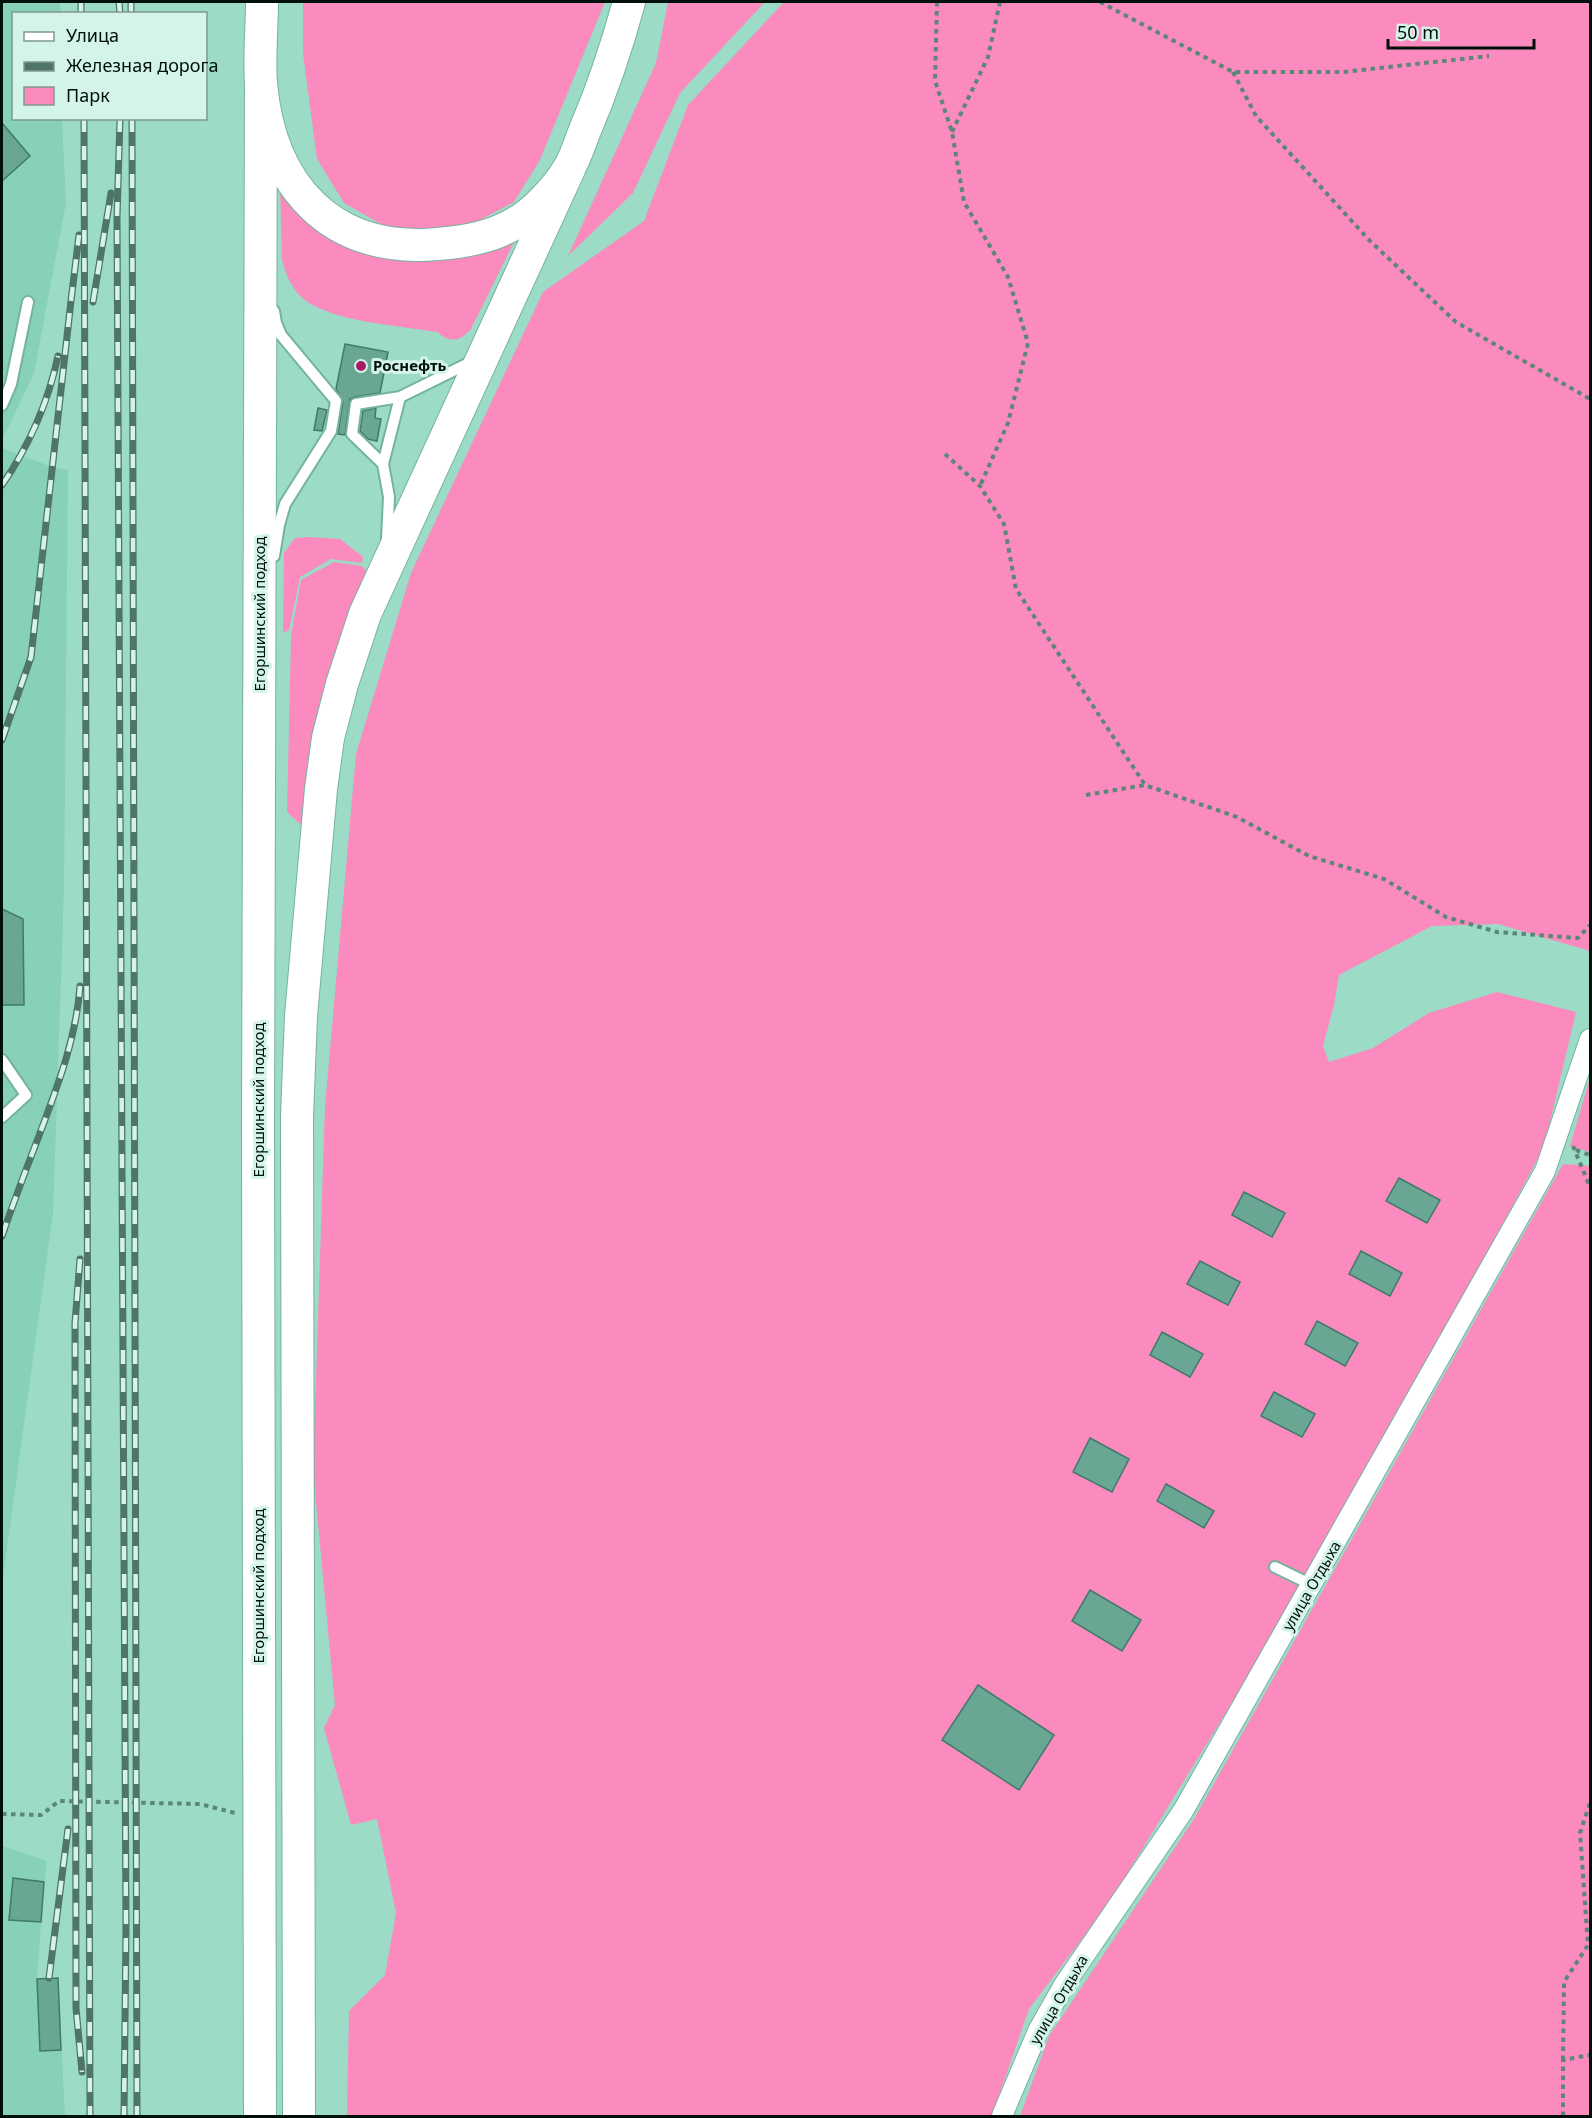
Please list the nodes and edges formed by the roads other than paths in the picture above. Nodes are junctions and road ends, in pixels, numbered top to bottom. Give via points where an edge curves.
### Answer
1 (262, 2) edge
2 (629, 2) edge
3 (261, 83) junction
4 (570, 167) junction
5 (268, 288) junction
6 (28, 302) dead end
7 (482, 357) junction
8 (400, 397) junction
9 (2, 405) edge
10 (383, 464) junction
11 (272, 565) dead end
12 (271, 584) dead end
13 (365, 614) junction
14 (259, 722) junction
15 (1590, 1039) edge
16 (2, 1060) edge
17 (2, 1117) edge
18 (1275, 1566) dead end
19 (1312, 1585) junction
20 (260, 2116) edge
21 (298, 2116) edge
22 (1002, 2116) edge

1 - 3 main road
2 - 4 main road via 614,54
3 - 4 main road via 276,152 294,184 325,217 367,239 419,246 491,236 527,216
3 - 5 main road, Егоршинский подход
4 - 7 main road
5 - 11 lane via 281,335 336,401 331,431 285,504
5 - 14 main road, Егоршинский подход
6 - 9 lane via 11,384
7 - 8 lane
7 - 13 main road
8 - 10 lane
8 - 10 lane via 356,404 352,434
10 - 13 lane via 389,497 387,541
12 - 14 lane
13 - 21 main road via 328,738 309,911 299,1060
14 - 20 main road, Егоршинский подход
15 - 19 street, улица Отдыха via 1545,1171
16 - 17 lane via 26,1095
18 - 19 lane
19 - 22 street, улица Отдыха via 1183,1811 1064,1985 1038,2031

